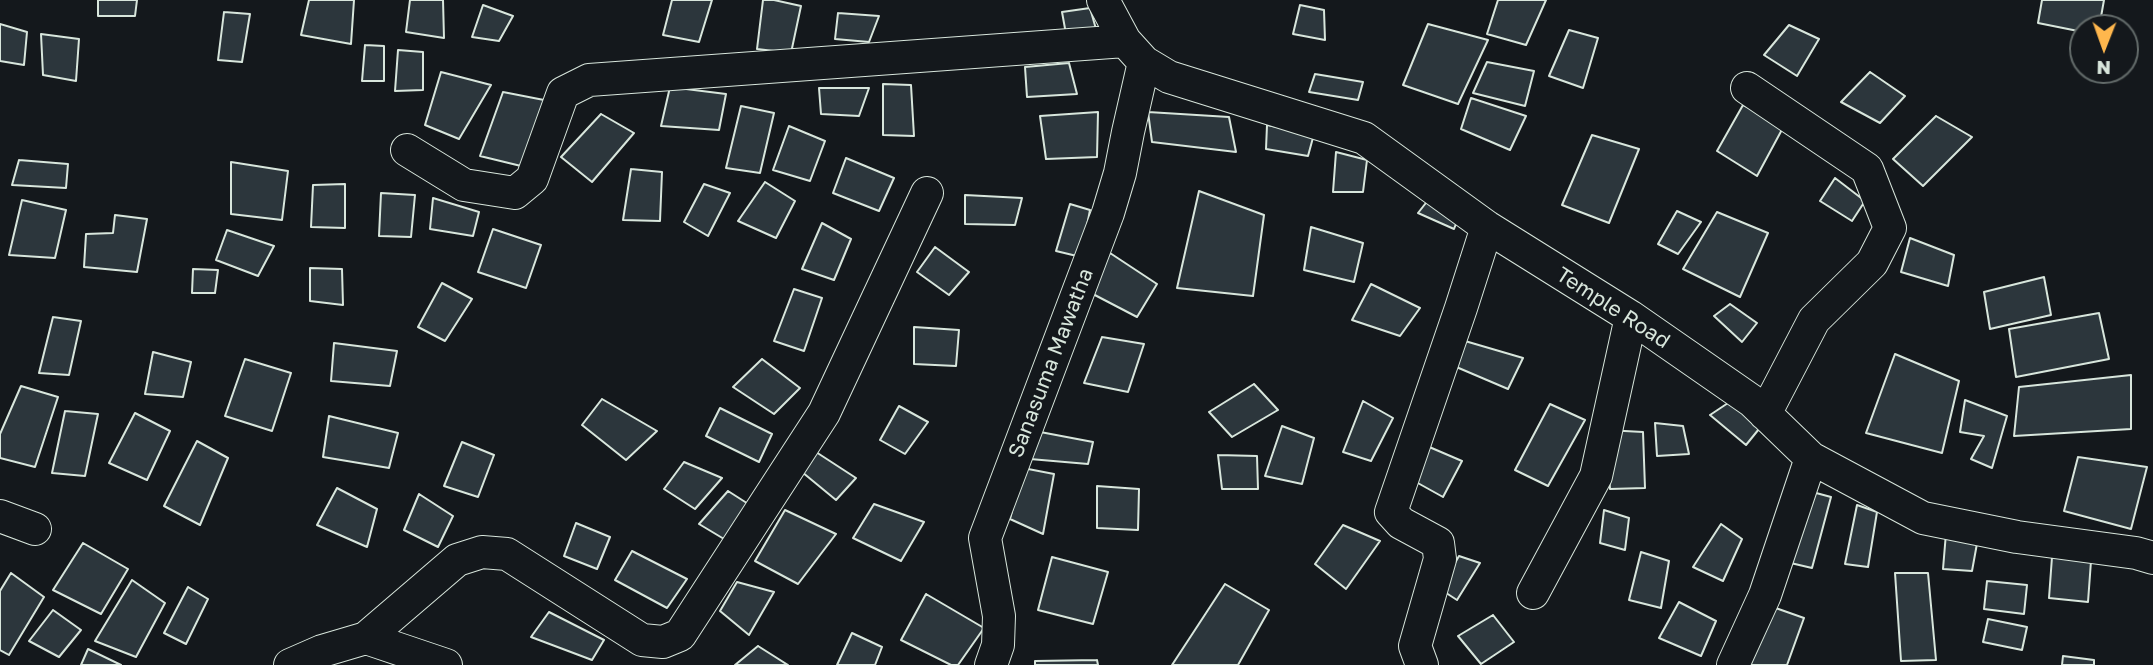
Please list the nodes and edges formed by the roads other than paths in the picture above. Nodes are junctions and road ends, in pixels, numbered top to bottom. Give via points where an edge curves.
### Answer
1 (1103, 0) edge
2 (1135, 51) junction
3 (1747, 88) dead end
4 (407, 150) dead end
5 (927, 193) dead end
6 (1487, 227) junction
7 (1632, 317) junction
8 (1766, 414) junction
9 (1811, 458) junction
10 (0, 516) edge
11 (35, 529) dead end
12 (2153, 558) edge
13 (1533, 593) dead end
14 (366, 638) junction
15 (290, 665) edge
16 (446, 665) edge
17 (991, 665) edge
18 (1422, 665) edge
19 (1733, 665) edge

1 - 2 street
2 - 4 street via 589,80 564,93 531,179 515,193 464,186
2 - 6 street, Temple Road via 1169,77 1364,138
2 - 17 street, Sanasuma Mawatha via 1121,173 985,538 999,616 998,645
3 - 8 street via 1867,169 1890,228 1872,263 1814,320
5 - 14 street via 824,414 680,635 663,642 642,640 507,554 482,552 457,560
6 - 7 street, Temple Road
6 - 18 street via 1391,512 1401,523 1438,543 1440,559 1416,646
7 - 8 street, Temple Road
7 - 13 street via 1595,477
8 - 9 street, Temple Road
9 - 12 street, Temple Road via 1923,518
9 - 19 street via 1765,595
10 - 11 street
14 - 15 street
14 - 16 street

